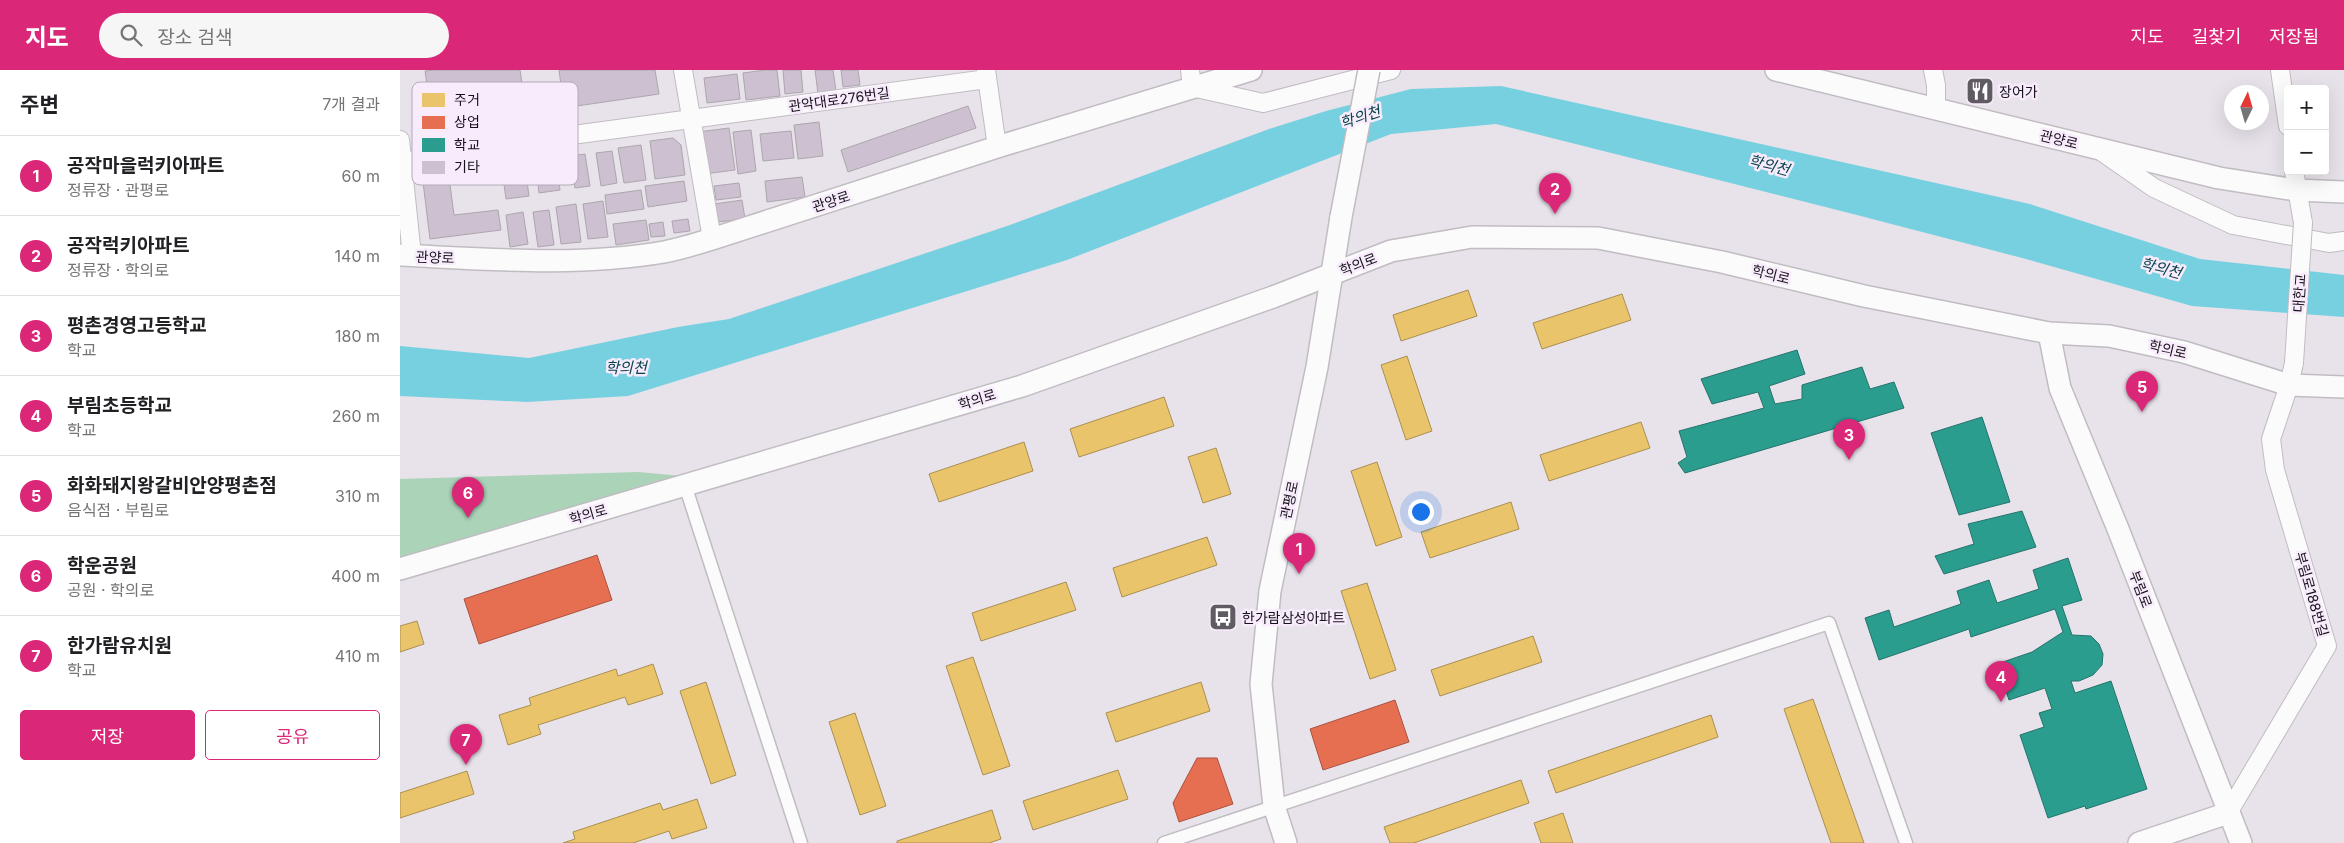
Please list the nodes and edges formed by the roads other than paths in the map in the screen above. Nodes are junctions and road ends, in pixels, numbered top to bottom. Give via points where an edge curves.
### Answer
1 (683, 70) edge
2 (1252, 70) edge
3 (1370, 70) edge
4 (1391, 70) edge
5 (1776, 70) edge
6 (1933, 70) edge
7 (2280, 70) edge
8 (986, 75) edge
9 (1191, 79) edge
10 (2284, 98) edge
11 (1936, 109) junction
12 (691, 119) junction
13 (578, 134) edge
14 (400, 140) edge
15 (997, 147) junction
16 (2097, 148) junction
17 (401, 162) edge
18 (2295, 181) edge
19 (2344, 192) edge
20 (712, 239) junction
21 (2344, 241) edge
22 (406, 256) edge
23 (1331, 275) junction
24 (2049, 333) junction
25 (2289, 385) junction
26 (2344, 387) edge
27 (685, 485) junction
28 (400, 569) edge
29 (1274, 806) junction
30 (2228, 813) junction
31 (801, 843) edge
32 (1164, 843) edge
33 (1286, 843) edge
34 (1906, 843) edge
35 (2140, 843) edge
36 (2241, 843) edge

1 - 12 street
2 - 9 street, 관양로
3 - 23 street, 관평로, bridge
4 - 9 street via 1263,103
5 - 11 street, 관양로
6 - 11 street
7 - 10 street
8 - 12 street, 관악대로276번길
8 - 15 street
9 - 15 street, 관양로
11 - 16 street, 관양로
12 - 13 street, 관악대로276번길
12 - 20 street
14 - 17 street
15 - 20 street, 관양로
16 - 18 street, 관양로 via 2219,178
16 - 21 street via 2154,188 2233,225 2329,242
17 - 22 street
18 - 19 street, 관양로
18 - 25 street, 대한교, bridge via 2303,223 2294,363
20 - 22 street, 관양로 via 665,252 607,259 540,261
23 - 24 street, 학의로 via 1391,251 1472,237 1598,238
23 - 27 street, 학의로 via 1022,386
23 - 29 street, 관평로 via 1317,367 1270,591 1261,684
24 - 25 street, 학의로 via 2110,336 2184,352
24 - 30 street, 부림로 via 2060,388
25 - 26 street, 학의로
25 - 30 street, 부림로188번길 via 2271,439 2275,470 2327,646
27 - 28 street, 학의로
27 - 31 street
29 - 32 street
29 - 33 street, 관평로
29 - 34 street via 1829,623
30 - 35 street
30 - 36 street, 부림로

